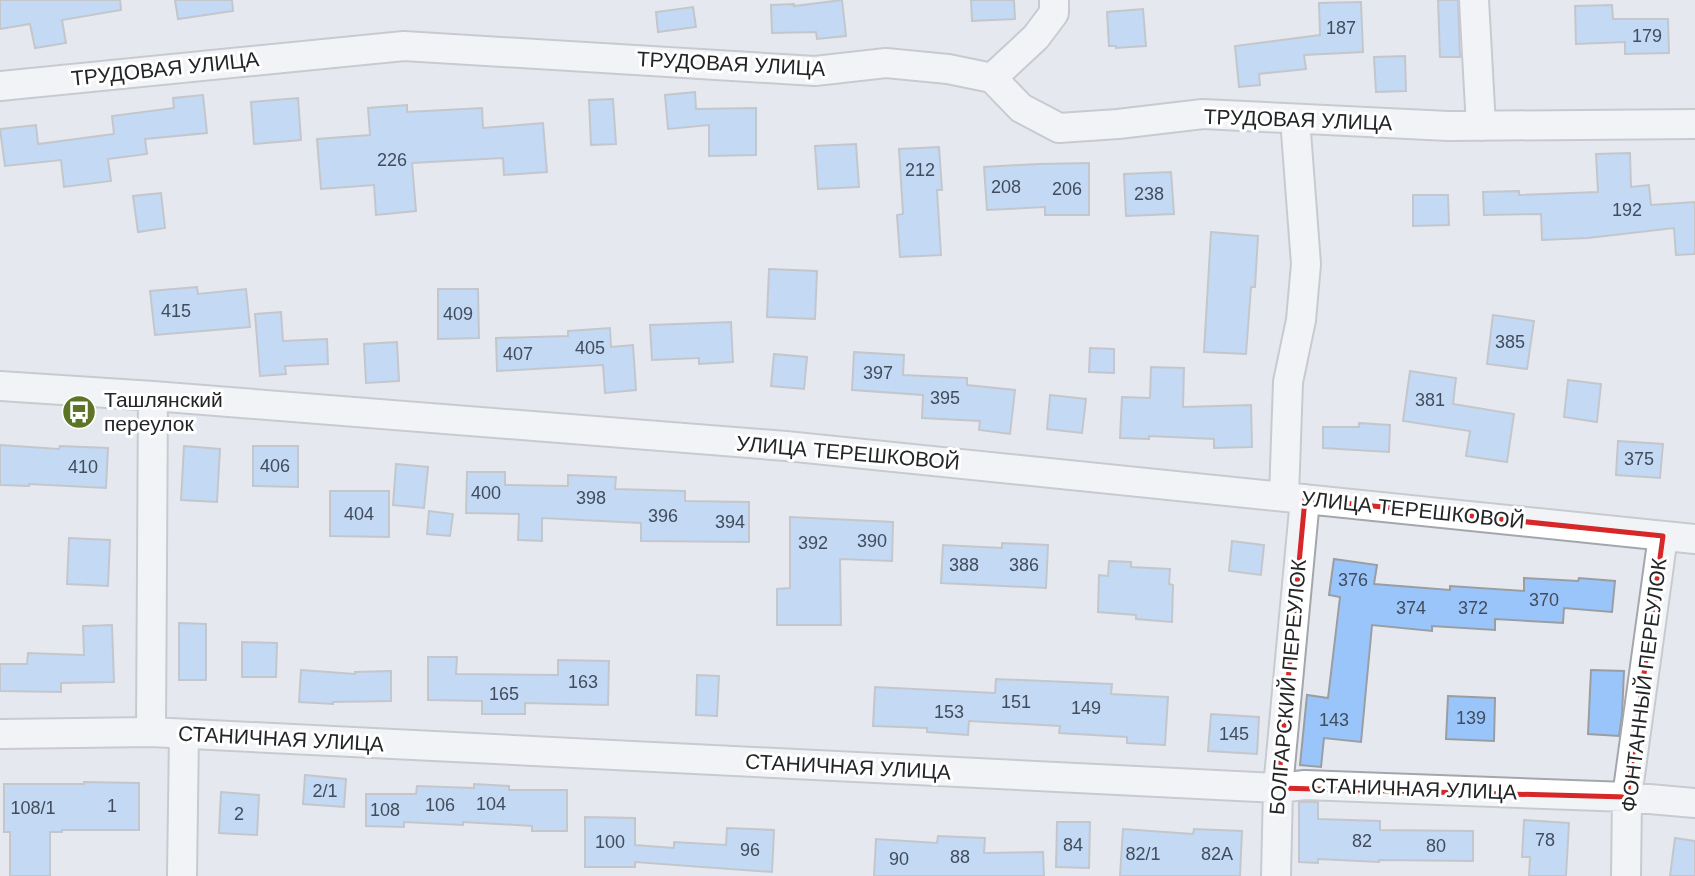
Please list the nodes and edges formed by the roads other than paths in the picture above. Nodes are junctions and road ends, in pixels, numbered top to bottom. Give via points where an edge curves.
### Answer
1 (1054, 0) edge
2 (1474, 0) edge
3 (992, 78) junction
4 (0, 86) edge
5 (1296, 119) junction
6 (1695, 124) edge
7 (1481, 126) junction
8 (0, 386) edge
9 (153, 396) junction
10 (1294, 497) junction
11 (1663, 536) junction
12 (1695, 539) edge
13 (151, 732) junction
14 (0, 734) edge
15 (184, 734) junction
16 (1278, 788) junction
17 (1627, 797) junction
18 (1695, 803) edge
19 (182, 876) edge
20 (1276, 876) edge
21 (1626, 876) edge

1 - 3 street via 1054,13 1036,37
2 - 7 street
3 - 4 street, ТРУДОВАЯ УЛИЦА via 886,63 815,71 404,46
3 - 5 street, ТРУДОВАЯ УЛИЦА via 1021,108 1059,128 1203,114
5 - 7 street, ТРУДОВАЯ УЛИЦА
5 - 10 street, БОЛГАРСКИЙ ПЕРЕУЛОК via 1306,264 1301,320 1288,382
6 - 7 street, ТРУДОВАЯ УЛИЦА
8 - 9 street, УЛИЦА ТЕРЕШКОВОЙ
9 - 10 street, УЛИЦА ТЕРЕШКОВОЙ via 772,444
9 - 13 street
10 - 11 street, УЛИЦА ТЕРЕШКОВОЙ
10 - 16 street, БОЛГАРСКИЙ ПЕРЕУЛОК
11 - 12 street, УЛИЦА ТЕРЕШКОВОЙ
11 - 17 street, ФОНТАННЫЙ ПЕРЕУЛОК
13 - 14 street, СТАНИЧНАЯ УЛИЦА
13 - 15 street, СТАНИЧНАЯ УЛИЦА
15 - 16 street, СТАНИЧНАЯ УЛИЦА
15 - 19 street
16 - 17 street, СТАНИЧНАЯ УЛИЦА via 1306,785
16 - 20 street, БОЛГАРСКИЙ ПЕРЕУЛОК
17 - 18 street, СТАНИЧНАЯ УЛИЦА
17 - 21 street, ФОНТАННЫЙ ПЕРЕУЛОК

